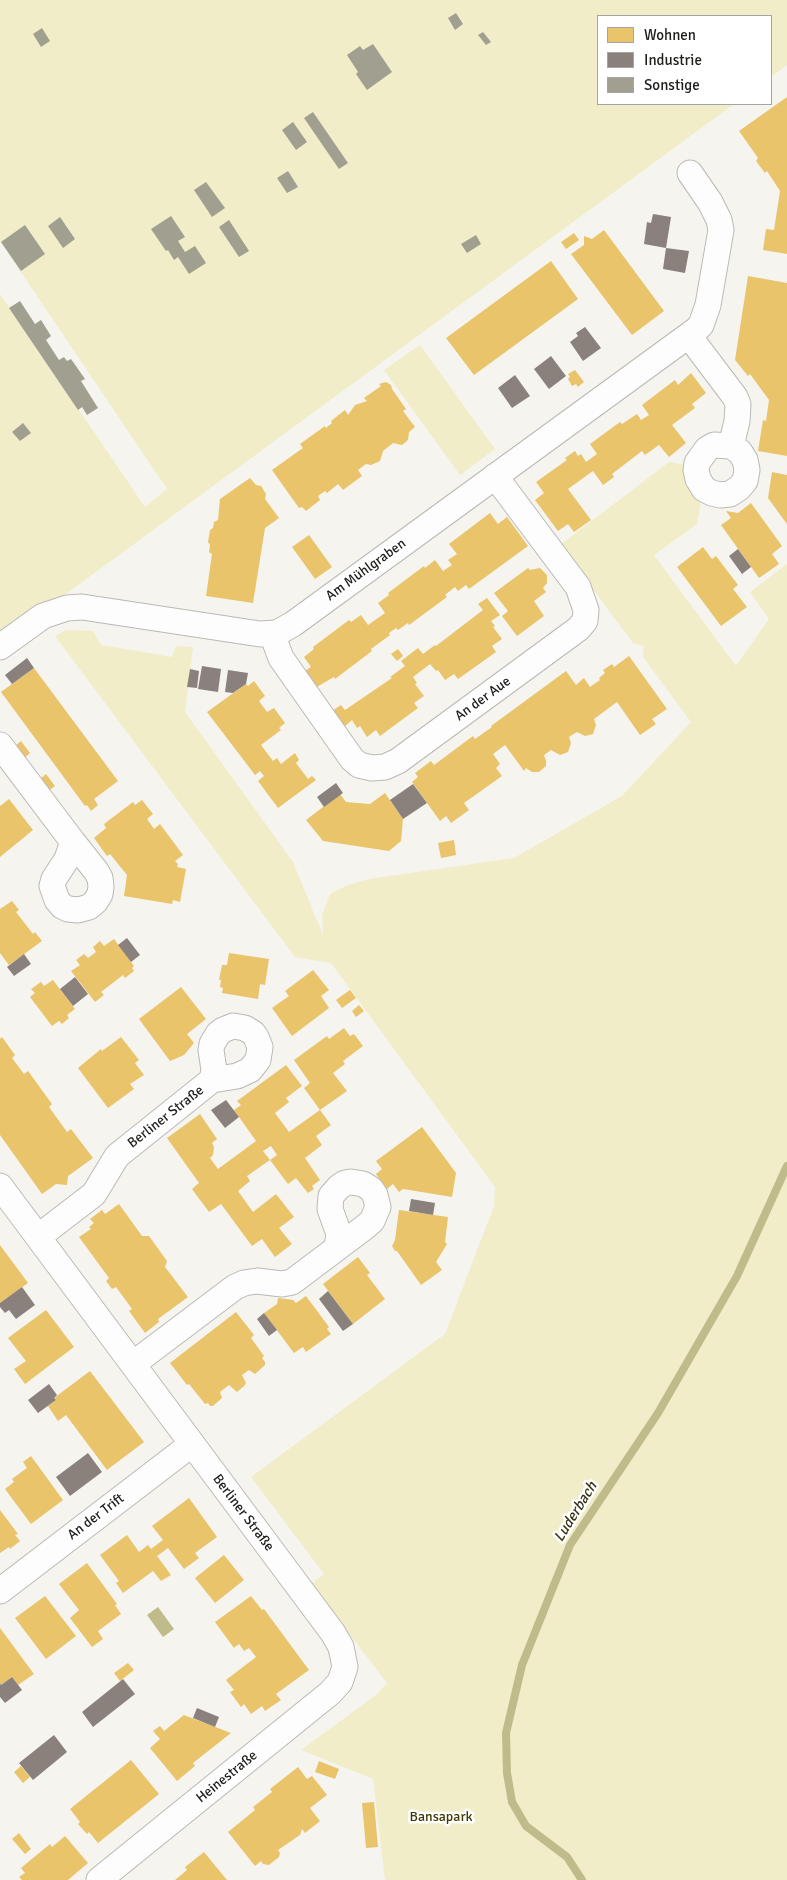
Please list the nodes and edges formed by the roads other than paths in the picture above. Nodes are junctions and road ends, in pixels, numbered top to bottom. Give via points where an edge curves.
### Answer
1 (690, 173) dead end
2 (690, 336) junction
3 (731, 446) dead end
4 (495, 476) junction
5 (272, 634) junction
6 (0, 647) edge
7 (0, 745) edge
8 (74, 842) dead end
9 (212, 1080) dead end
10 (0, 1186) edge
11 (38, 1237) junction
12 (337, 1247) dead end
13 (133, 1364) junction
14 (192, 1444) junction
15 (0, 1591) edge
16 (345, 1666) joint
17 (99, 1880) edge

1 - 2 street, Am Mühlgraben via 710,202 721,230 708,305 701,324
2 - 3 street via 738,404 738,421
2 - 4 street, Am Mühlgraben
4 - 5 street, Am Mühlgraben via 293,624
4 - 5 street, An der Aue via 578,588 586,610 585,621 398,761 372,768 359,765 352,759 281,658
5 - 6 street via 74,607 43,616
7 - 8 street
9 - 11 street, Berliner Straße via 117,1156 94,1194
10 - 11 street, Berliner Straße
11 - 13 street, Berliner Straße
12 - 13 street via 287,1284 258,1281 235,1287
13 - 14 street, Berliner Straße
14 - 15 street, An der Trift
14 - 16 street, Berliner Straße via 333,1633
16 - 17 street, Heinestraße via 340,1682 330,1693

